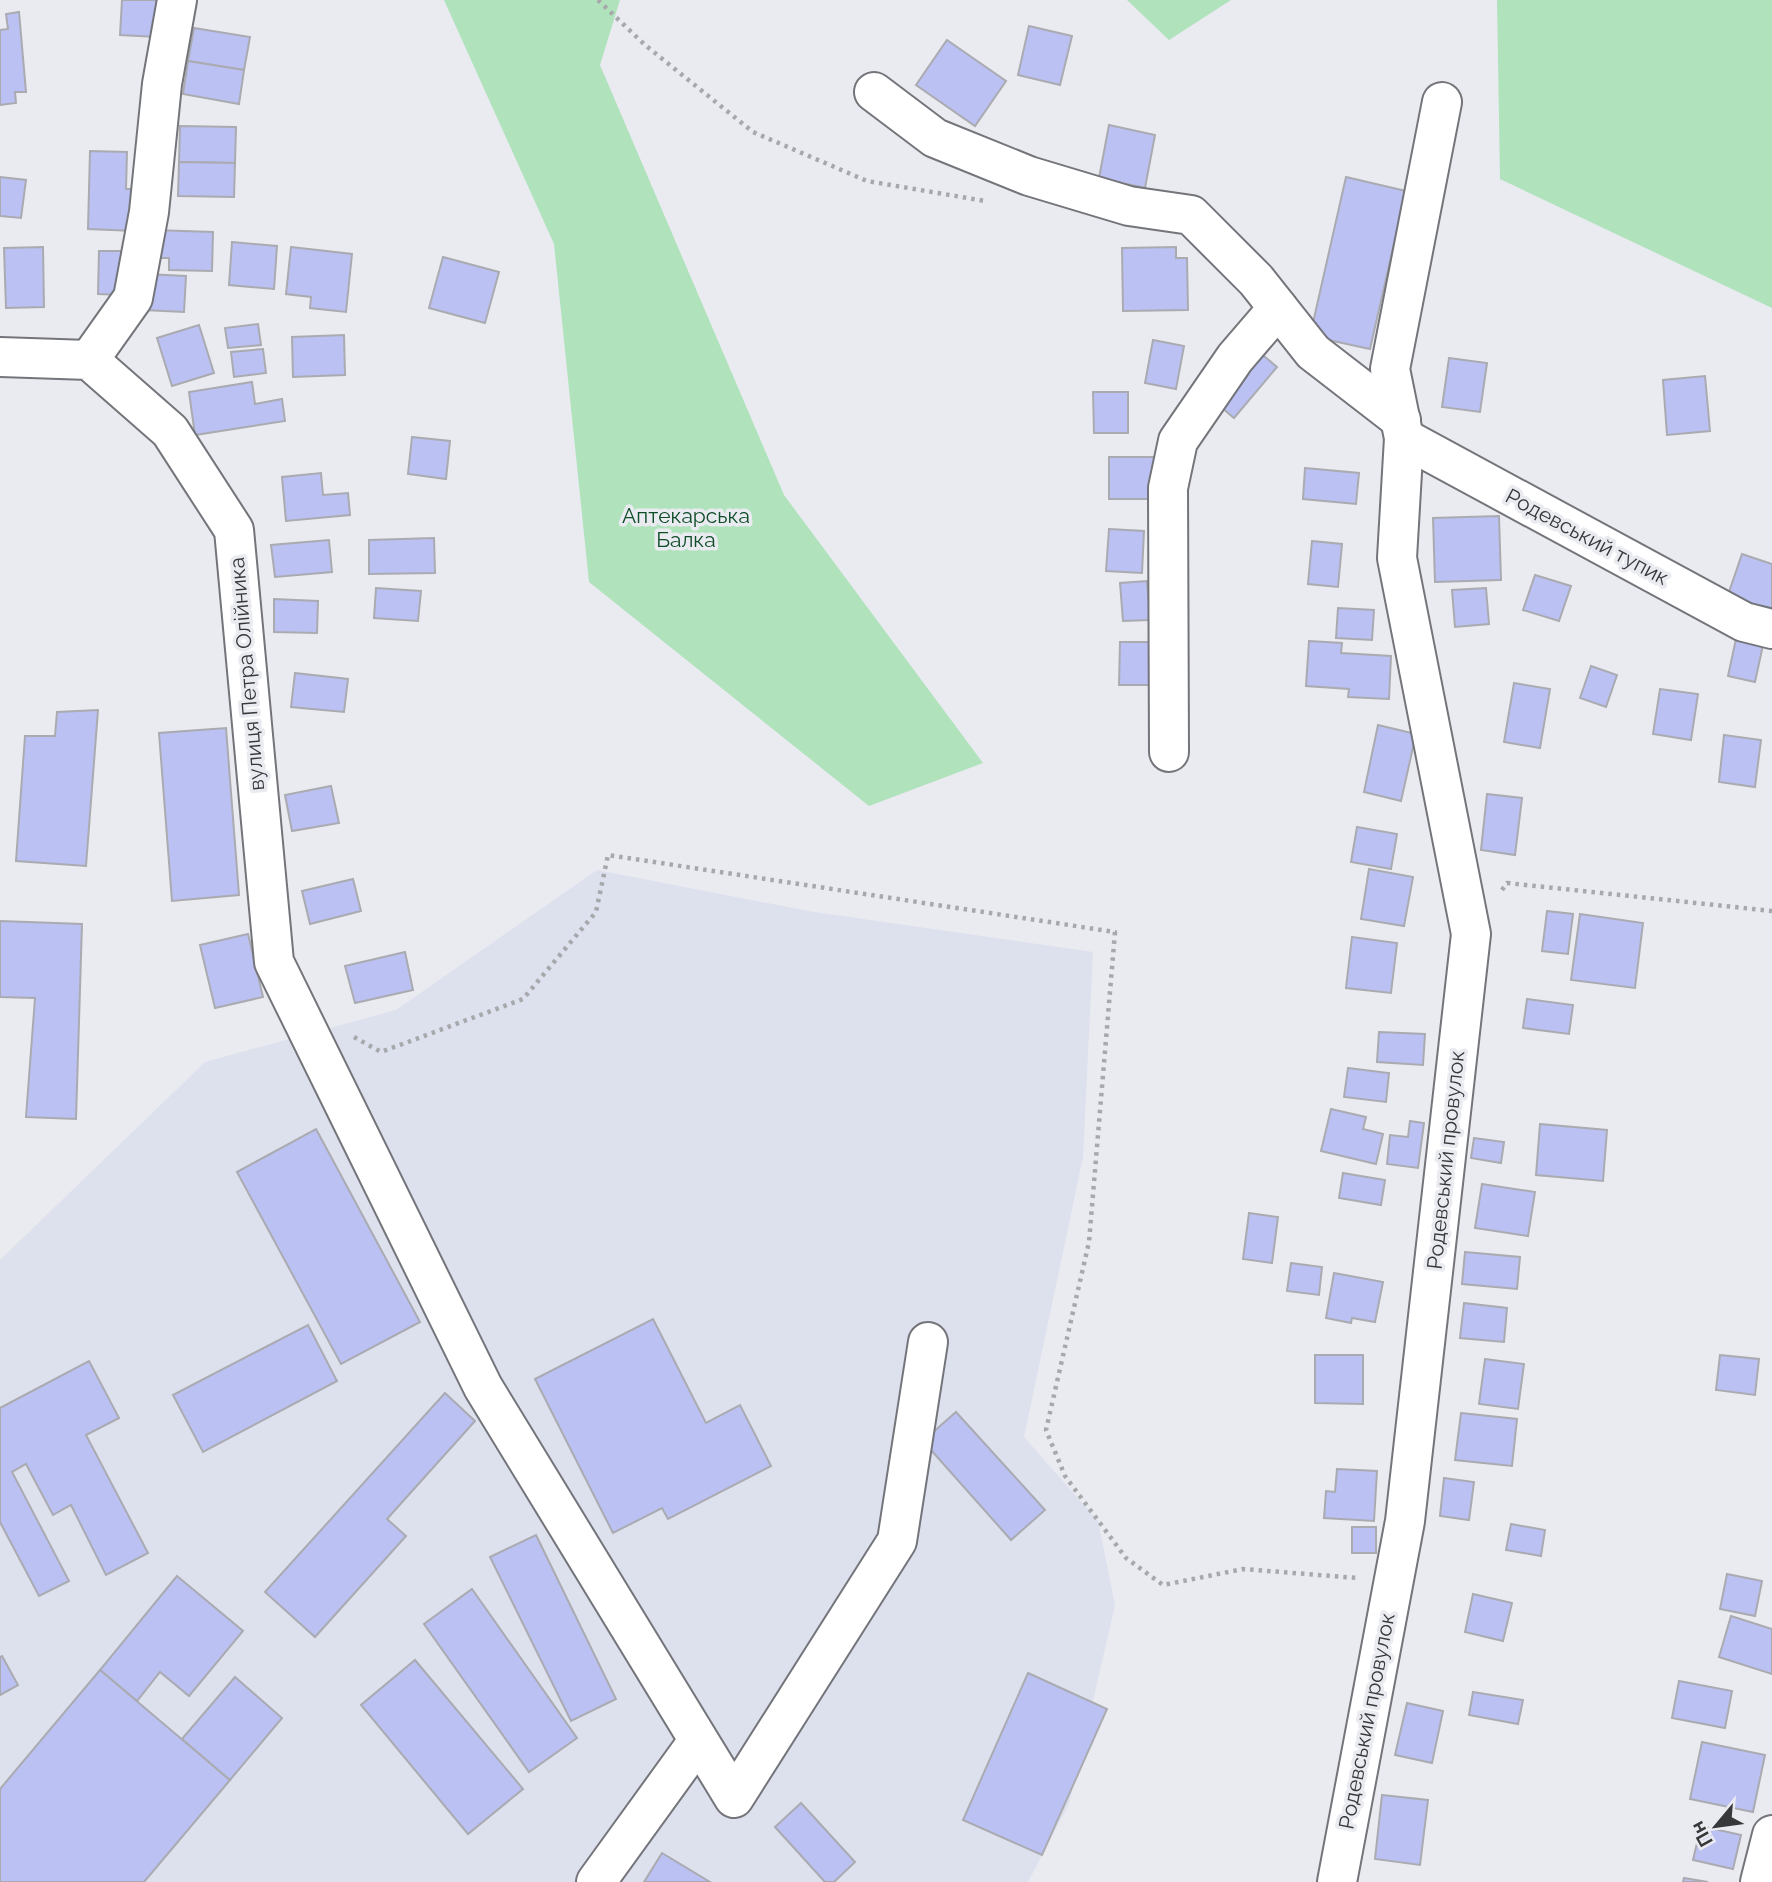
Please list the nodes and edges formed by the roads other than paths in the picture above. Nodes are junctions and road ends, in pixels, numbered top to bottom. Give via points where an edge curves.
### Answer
1 (177, 0) edge
2 (874, 92) dead end
3 (1442, 102) dead end
4 (1278, 308) junction
5 (0, 357) edge
6 (89, 360) junction
7 (1402, 429) junction
8 (1772, 629) edge
9 (1169, 751) dead end
10 (928, 1342) dead end
11 (698, 1741) junction
12 (1772, 1835) edge
13 (596, 1882) edge
14 (1337, 1882) edge
15 (1760, 1882) edge

1 - 6 street via 133,298
2 - 4 street, Родевський тупик via 935,138 1029,176 1129,206 1191,215
3 - 7 street, Родевський провулок via 1390,369
4 - 7 street, Родевський тупик via 1313,352
4 - 9 street via 1235,358 1178,441 1168,488
5 - 6 street
6 - 11 street, вулиця Петра Олійника via 170,431 234,530 274,962 483,1387
7 - 8 street, Родевський тупик via 1744,622
7 - 14 street, Родевський провулок via 1397,558 1471,934 1405,1521
10 - 11 street, вулиця Петра Олійника via 897,1541 734,1798
11 - 13 street
12 - 15 street

